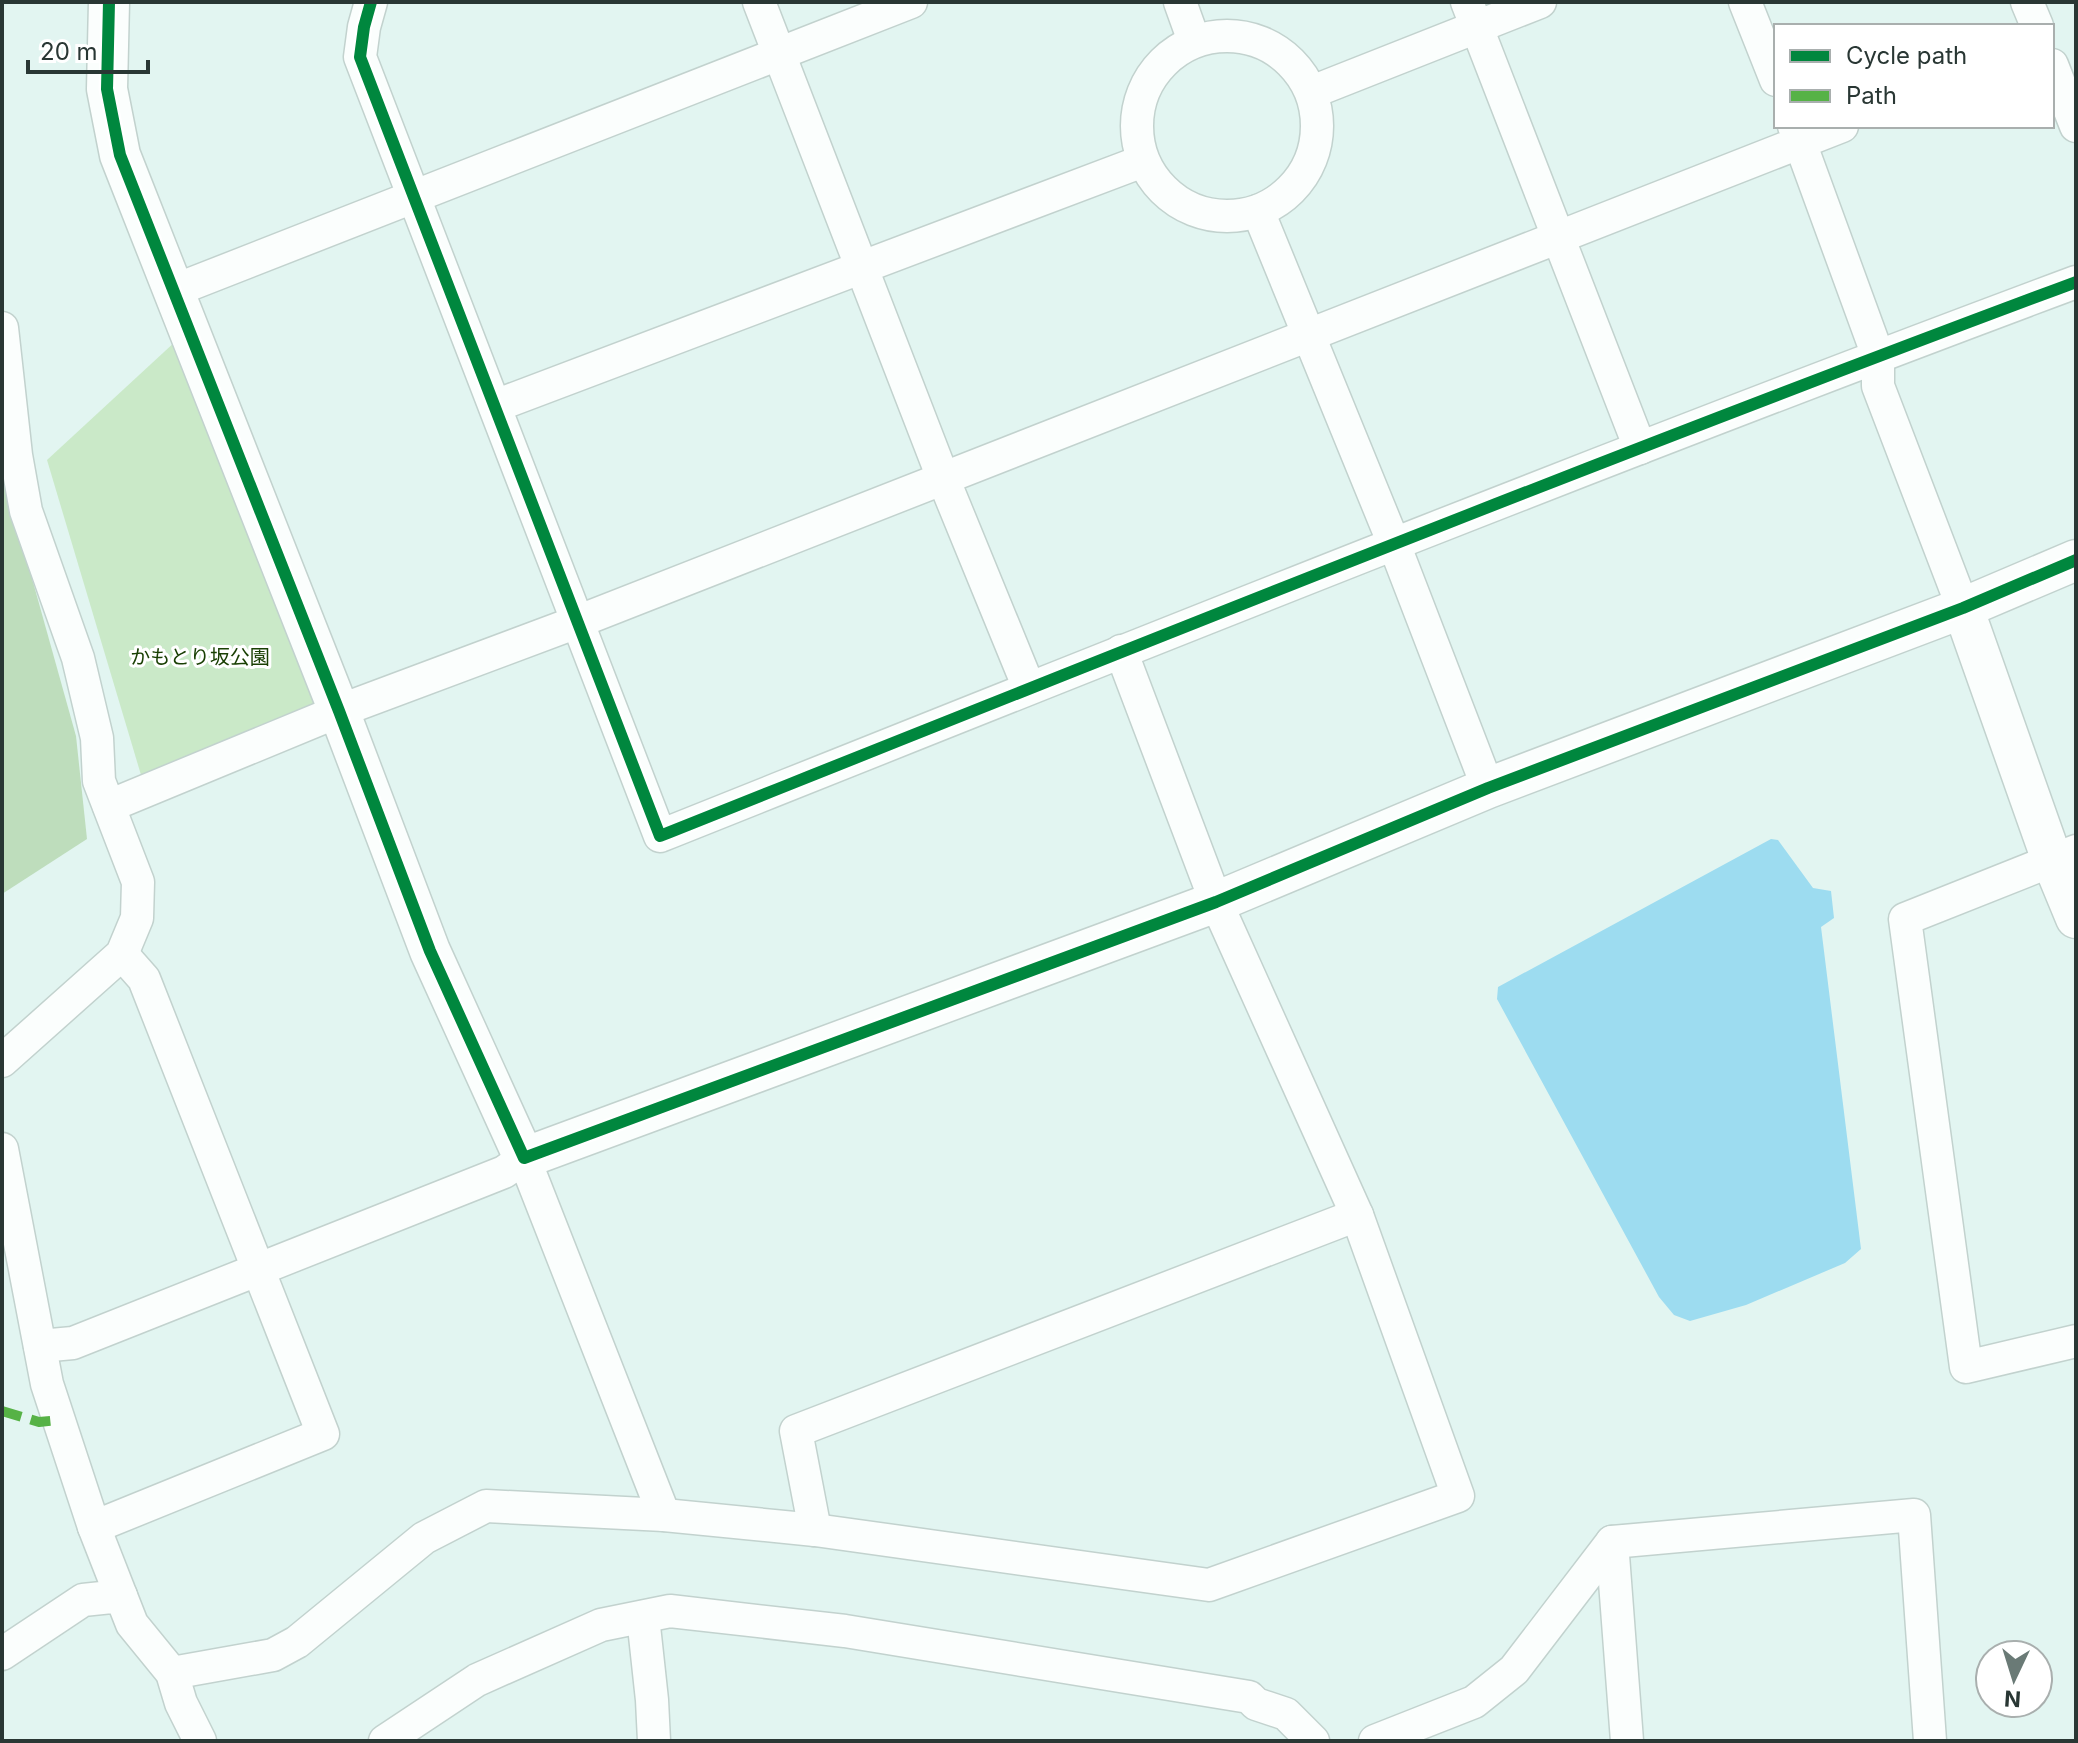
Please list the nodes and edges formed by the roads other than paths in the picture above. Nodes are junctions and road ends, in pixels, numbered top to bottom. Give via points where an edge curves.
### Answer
1 (109, 2) edge
2 (371, 2) edge
3 (759, 2) edge
4 (911, 2) edge
5 (1180, 2) edge
6 (1540, 2) edge
7 (1745, 2) edge
8 (2027, 2) edge
9 (1472, 14) edge
10 (2036, 24) edge
11 (1194, 41) junction
12 (778, 53) junction
13 (2054, 70) edge
14 (1774, 75) edge
15 (1312, 92) junction
16 (2076, 126) edge
17 (1831, 128) edge
18 (1798, 134) edge
19 (1143, 161) junction
20 (411, 195) junction
21 (1258, 211) junction
22 (1558, 237) junction
23 (861, 268) junction
24 (2076, 282) edge
25 (173, 291) junction
26 (2, 328) edge
27 (1310, 334) junction
28 (1878, 356) junction
29 (495, 406) junction
30 (1640, 448) junction
31 (943, 478) junction
32 (1394, 544) junction
33 (2076, 560) edge
34 (1963, 608) junction
35 (577, 622) junction
36 (1121, 651) junction
37 (1029, 688) junction
38 (339, 711) junction
39 (1488, 788) junction
40 (109, 806) junction
41 (2064, 856) edge
42 (1216, 902) junction
43 (2076, 918) edge
44 (122, 954) junction
45 (2, 1061) edge
46 (2, 1149) edge
47 (524, 1158) junction
48 (1357, 1215) junction
49 (258, 1269) junction
50 (2076, 1341) edge
51 (40, 1346) junction
52 (664, 1515) junction
53 (94, 1527) junction
54 (815, 1530) junction
55 (1612, 1542) junction
56 (121, 1596) junction
57 (643, 1617) junction
58 (2, 1654) edge
59 (172, 1673) junction
60 (200, 1741) edge
61 (385, 1741) edge
62 (654, 1741) edge
63 (1313, 1741) edge
64 (1375, 1741) edge
65 (1627, 1741) edge
66 (1930, 1741) edge

1 - 25 street via 107,89 120,155
2 - 20 street via 360,57
3 - 12 street
4 - 12 street
5 - 11 street
6 - 9 street
7 - 14 street
8 - 10 street
9 - 15 street
9 - 22 street
11 - 15 street via 1222,35 1250,38 1276,49 1297,67
11 - 19 street via 1169,56 1144,91 1137,133
12 - 20 street
12 - 23 street
13 - 16 street
15 - 21 street via 1318,120 1315,149 1304,175 1284,196
17 - 18 street
18 - 22 street
18 - 28 street
19 - 21 street via 1158,184 1191,208 1231,216
19 - 23 street
20 - 25 street
20 - 29 street
21 - 27 street
22 - 27 street
22 - 30 street
23 - 29 street
23 - 31 street
24 - 28 street
25 - 38 street
26 - 40 street via 26,511 78,658 97,738 99,781
27 - 31 street
27 - 32 street
28 - 30 street
28 - 34 street via 1878,386
29 - 35 street
30 - 32 street
31 - 35 street
31 - 37 street
32 - 36 street
32 - 39 street
33 - 34 street
34 - 39 street
34 - 41 street
35 - 37 street via 660,836
35 - 38 street
36 - 37 street
36 - 42 street
38 - 40 street
38 - 47 street via 430,951
39 - 42 street
40 - 44 street via 138,882 137,918
41 - 43 street
41 - 50 street via 1905,919 1966,1367
42 - 47 street
42 - 48 street
44 - 45 street
44 - 49 street via 144,979
46 - 51 street
47 - 49 street via 504,1172
47 - 52 street
48 - 54 street via 796,1431
48 - 54 street via 1458,1496 1209,1585
49 - 51 street via 73,1343
49 - 53 street via 323,1434
51 - 53 street via 47,1384
52 - 54 street
52 - 59 street via 486,1506 424,1538 297,1642 273,1655
53 - 56 street
55 - 64 street via 1514,1670 1474,1702
55 - 65 street
55 - 66 street via 1914,1515
56 - 58 street via 83,1600
56 - 59 street via 132,1624
57 - 61 street via 601,1625 477,1680
57 - 62 street
57 - 63 street via 670,1611 845,1631 1249,1697 1286,1714
59 - 60 street

